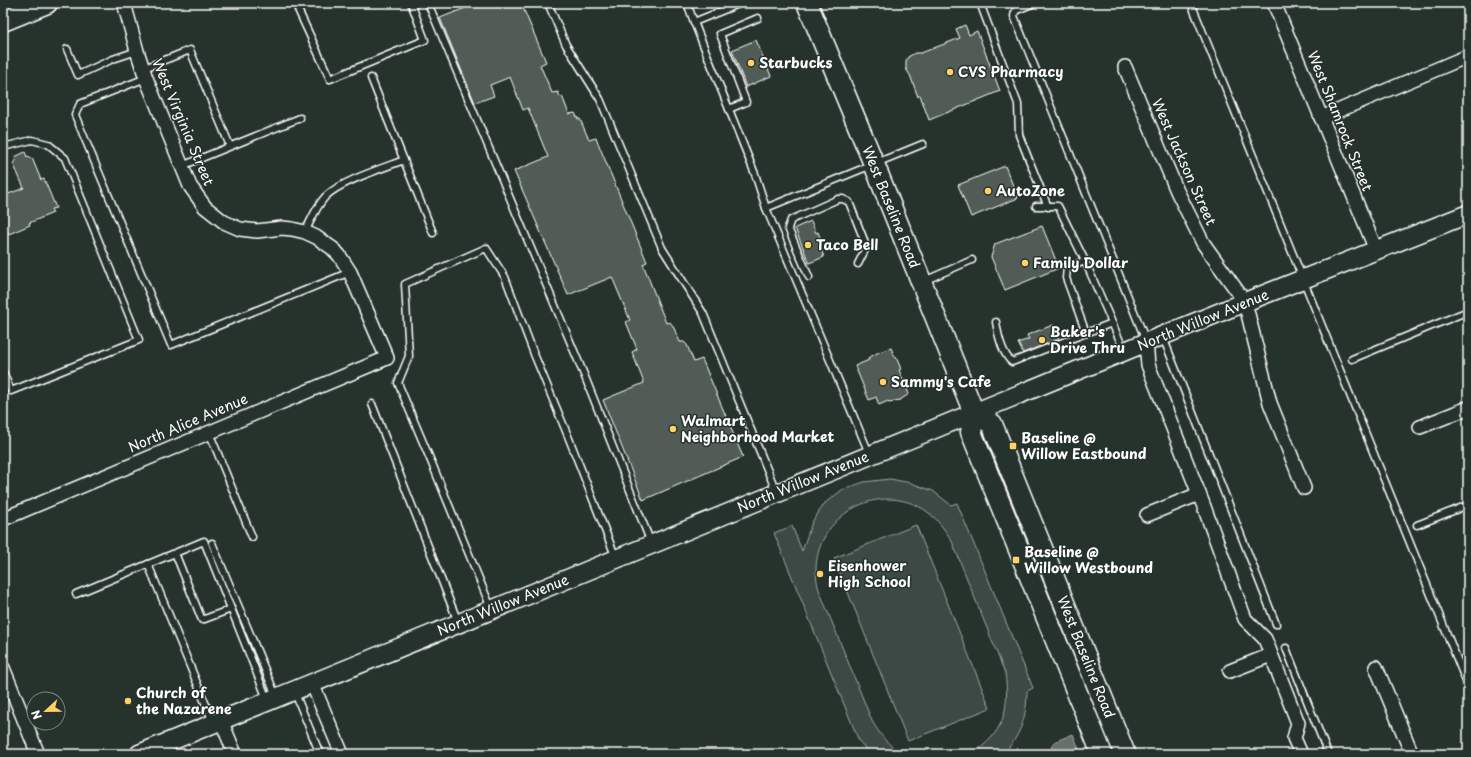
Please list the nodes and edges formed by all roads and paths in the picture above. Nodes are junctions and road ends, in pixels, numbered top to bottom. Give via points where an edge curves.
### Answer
1 (47, 3) edge
2 (124, 3) edge
3 (295, 3) edge
4 (411, 3) edge
5 (428, 3) edge
6 (548, 3) edge
7 (687, 3) edge
8 (740, 3) edge
9 (807, 3) edge
10 (980, 3) edge
11 (1034, 3) edge
12 (1191, 3) edge
13 (1274, 3) edge
14 (758, 18) dead end
15 (3, 21) edge
16 (694, 22) junction
17 (67, 49) dead end
18 (137, 52) junction
19 (1468, 56) edge
20 (1125, 67) dead end
21 (144, 74) junction
22 (371, 78) dead end
23 (729, 109) junction
24 (300, 118) dead end
25 (1321, 118) junction
26 (923, 144) dead end
27 (230, 146) junction
28 (3, 147) edge
29 (404, 160) junction
30 (874, 164) junction
31 (182, 166) junction
32 (1036, 206) dead end
33 (1048, 207) junction
34 (766, 208) junction
35 (1468, 214) edge
36 (305, 232) junction
37 (434, 234) dead end
38 (1376, 250) junction
39 (972, 260) dead end
40 (1085, 261) junction
41 (858, 264) dead end
42 (350, 272) junction
43 (809, 277) dead end
44 (1303, 279) junction
45 (922, 282) junction
46 (1246, 302) junction
47 (1468, 311) edge
48 (996, 322) dead end
49 (1112, 323) junction
50 (1086, 333) junction
51 (1154, 339) junction
52 (1125, 351) junction
53 (386, 358) joint
54 (1352, 359) dead end
55 (3, 372) edge
56 (372, 404) dead end
57 (1468, 408) edge
58 (974, 413) junction
59 (1420, 426) dead end
60 (209, 432) junction
61 (870, 455) junction
62 (1304, 488) dead end
63 (777, 493) junction
64 (1198, 494) junction
65 (1468, 505) edge
66 (1147, 515) dead end
67 (3, 519) edge
68 (1417, 526) dead end
69 (252, 537) dead end
70 (212, 543) dead end
71 (652, 544) junction
72 (175, 553) junction
73 (616, 559) junction
74 (148, 564) junction
75 (76, 594) dead end
76 (231, 609) junction
77 (491, 610) junction
78 (458, 623) junction
79 (1276, 624) dead end
80 (1286, 648) dead end
81 (1271, 655) junction
82 (1376, 667) dead end
83 (3, 668) edge
84 (1230, 671) dead end
85 (312, 683) junction
86 (1468, 686) edge
87 (294, 691) junction
88 (272, 700) junction
89 (217, 722) junction
90 (38, 754) edge
91 (139, 754) edge
92 (235, 754) edge
93 (320, 754) edge
94 (342, 754) edge
95 (1102, 754) edge
96 (1125, 754) edge
97 (1301, 754) edge
98 (1328, 754) edge
99 (1412, 754) edge

1 - 15 main road
2 - 18 street, West Virginia Street
3 - 4 lane via 330,79 425,40
5 - 71 lane
6 - 63 lane via 566,45 600,100 662,248 703,313
7 - 16 lane
8 - 16 lane
9 - 30 main road, West Baseline Road
10 - 33 lane via 1018,104 1019,135
11 - 51 lane via 1017,10 1014,16
12 - 44 lane
13 - 25 street, West Shamrock Street
14 - 23 lane via 720,34 746,102
16 - 23 lane
17 - 18 lane via 78,75 113,59
18 - 21 street, West Virginia Street
19 - 25 street
20 - 46 street, West Jackson Street via 1177,192 1203,243
21 - 27 lane via 190,50
21 - 31 street, West Virginia Street
21 - 42 lane via 80,104 75,115 171,345
22 - 29 lane
23 - 34 lane
24 - 27 lane
25 - 38 street, West Shamrock Street
26 - 30 lane
27 - 31 lane
28 - 55 lane via 32,140 48,144 65,158 139,340 11,391
29 - 36 lane via 335,188 316,210
29 - 37 lane
30 - 34 lane
30 - 45 main road, West Baseline Road
31 - 36 street, West Virginia Street via 190,186 205,208 224,222 248,230 282,228
32 - 33 lane
33 - 40 lane via 1058,206
34 - 61 lane
35 - 38 street, North Willow Avenue
36 - 42 street, West Virginia Street via 332,248
38 - 44 street, North Willow Avenue
39 - 45 lane
40 - 49 lane
40 - 50 lane via 1067,268 1066,278
41 - 43 lane via 865,250 864,240 849,202 838,199 791,220 788,228
42 - 53 street, West Virginia Street
44 - 46 street, North Willow Avenue
44 - 86 lane
45 - 58 main road, West Baseline Road
46 - 51 street, North Willow Avenue
46 - 62 street, West Jackson Street via 1270,403
47 - 54 lane
48 - 50 lane via 998,335 1008,359 1012,362
49 - 50 lane
49 - 52 lane
51 - 52 street, North Willow Avenue
51 - 64 street via 1148,365
51 - 79 lane
52 - 58 street, North Willow Avenue
53 - 60 street, North Alice Avenue
56 - 78 lane
57 - 59 street
58 - 61 street, North Willow Avenue
58 - 95 main road, West Baseline Road via 971,432
58 - 96 main road, West Baseline Road via 992,424
60 - 67 street, North Alice Avenue
60 - 69 lane
61 - 63 street, North Willow Avenue
63 - 71 street, North Willow Avenue
64 - 66 street
64 - 81 street via 1245,619 1265,639
65 - 68 lane
70 - 88 lane
71 - 73 street, North Willow Avenue
72 - 74 lane
72 - 76 lane via 202,620
72 - 76 lane via 204,541
73 - 77 street, North Willow Avenue
73 - 77 lane via 505,277 486,248 405,284 409,356 398,383
74 - 75 lane
74 - 89 lane
76 - 88 lane
77 - 78 street, North Willow Avenue
78 - 85 street, North Willow Avenue
80 - 98 lane
81 - 84 street
81 - 97 street via 1298,723 1294,738
82 - 99 street
83 - 90 street
85 - 87 street, North Willow Avenue
85 - 94 street
87 - 88 street, North Willow Avenue
87 - 93 lane
88 - 89 street, North Willow Avenue
89 - 91 street, North Willow Avenue
89 - 92 street

